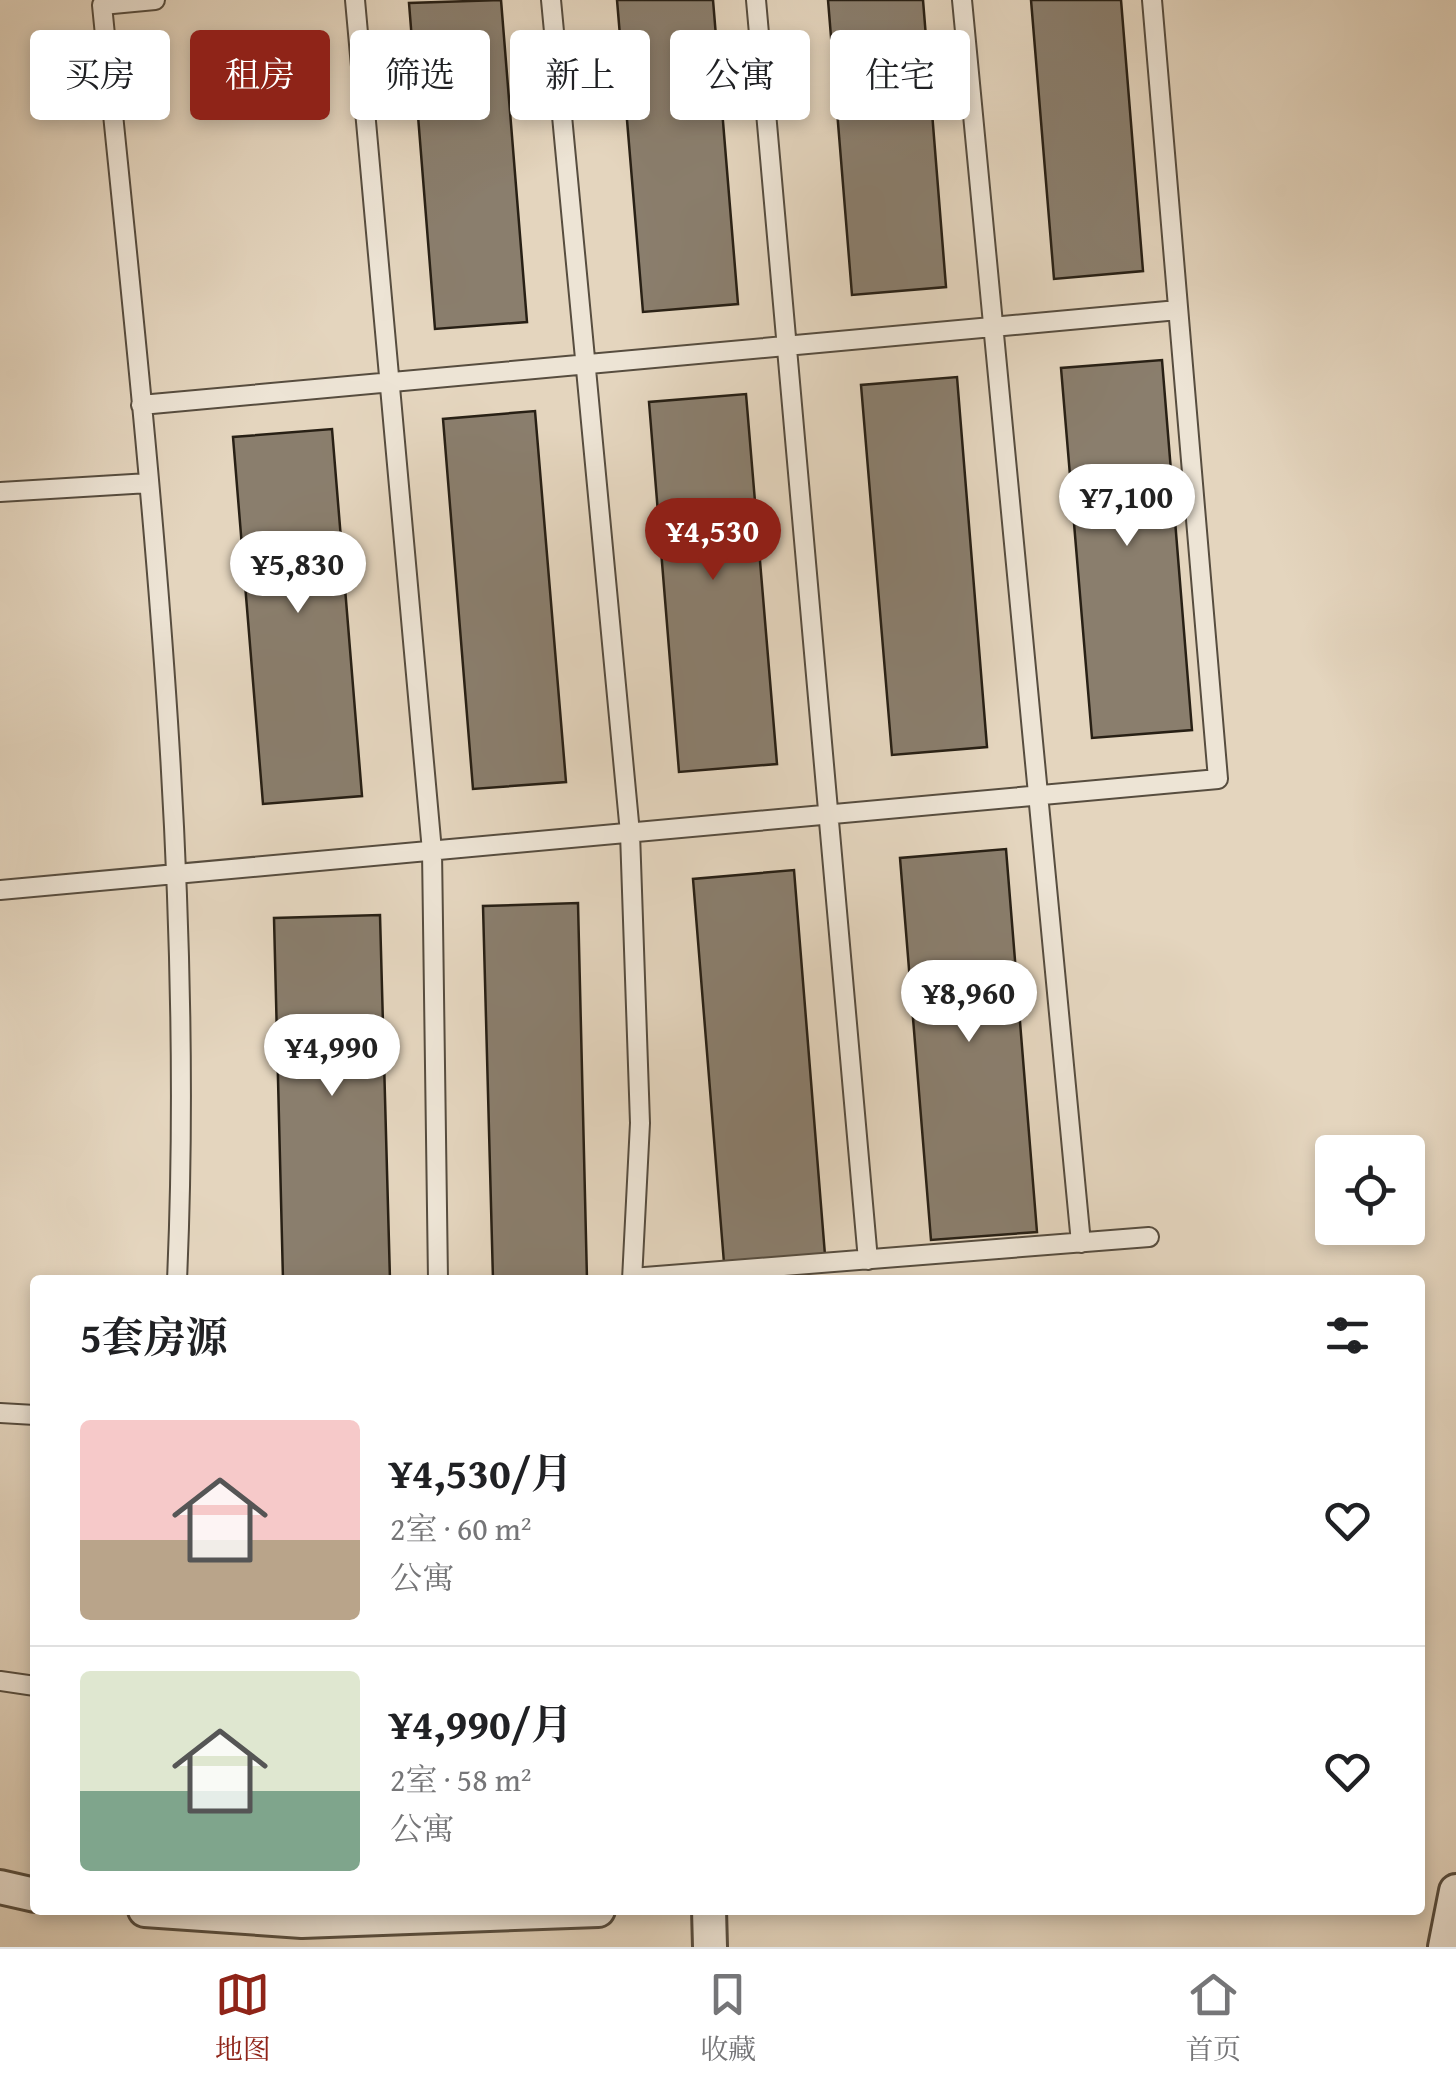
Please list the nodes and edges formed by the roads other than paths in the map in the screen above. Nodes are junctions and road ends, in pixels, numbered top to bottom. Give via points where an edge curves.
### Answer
1 (155, 0) edge
2 (355, 0) edge
3 (551, 0) edge
4 (756, 0) edge
5 (962, 0) edge
6 (1152, 0) edge
7 (1178, 310) junction
8 (994, 327) junction
9 (787, 346) junction
10 (585, 364) junction
11 (390, 382) junction
12 (141, 404) junction
13 (149, 483) junction
14 (0, 492) edge
15 (1038, 796) junction
16 (828, 814) junction
17 (630, 833) junction
18 (432, 851) junction
19 (175, 874) junction
20 (0, 890) edge
21 (1149, 1237) dead end
22 (1081, 1243) junction
23 (868, 1260) junction
24 (177, 1275) edge
25 (438, 1275) edge
26 (632, 1275) edge
27 (682, 1275) edge
28 (0, 1413) edge
29 (30, 1415) edge
30 (0, 1681) edge
31 (30, 1685) edge
32 (0, 1888) edge
33 (1456, 1891) edge
34 (30, 1893) edge
35 (178, 1915) edge
36 (536, 1915) edge
37 (709, 1915) edge
38 (302, 1934) edge
39 (710, 1947) edge
40 (1445, 1947) edge

1 - 12 lane via 102,5
2 - 11 lane
3 - 10 lane
4 - 9 lane
5 - 8 lane
6 - 7 lane
7 - 8 lane
7 - 15 lane via 1218,779
8 - 9 lane
8 - 15 lane
9 - 10 lane
9 - 16 lane
10 - 11 lane
10 - 17 lane
11 - 12 lane
11 - 18 lane
12 - 13 lane
13 - 14 lane
13 - 19 lane via 169,689
15 - 16 lane
15 - 22 lane
16 - 17 lane
16 - 23 lane
17 - 18 lane
17 - 26 lane via 640,1122
18 - 19 lane
18 - 25 lane
19 - 20 lane
19 - 24 lane via 184,1116
21 - 22 lane
22 - 23 lane
23 - 27 lane
28 - 29 lane
30 - 31 lane
32 - 34 street
33 - 40 street
35 - 38 street
36 - 38 street
37 - 39 street

